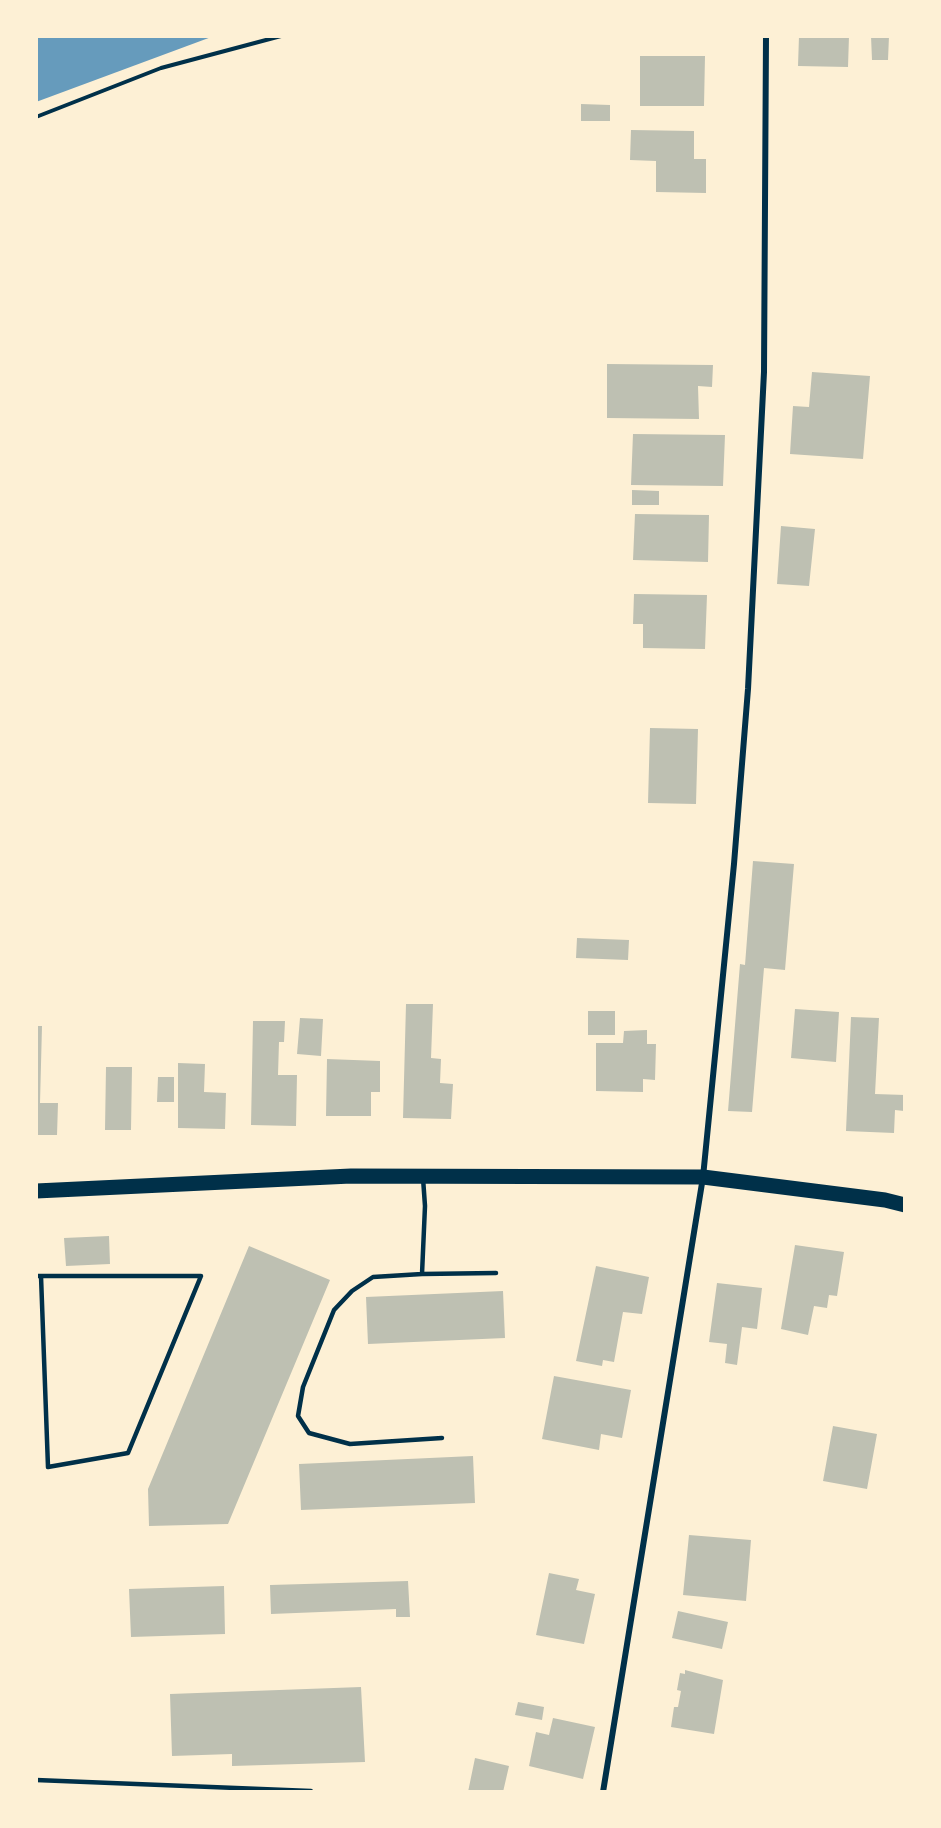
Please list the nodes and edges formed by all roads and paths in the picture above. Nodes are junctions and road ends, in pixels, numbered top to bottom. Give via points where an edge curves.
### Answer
1 (281, 36) edge
2 (766, 36) edge
3 (36, 117) edge
4 (423, 1175) junction
5 (703, 1177) junction
6 (36, 1191) edge
7 (905, 1205) edge
8 (496, 1273) dead end
9 (422, 1274) junction
10 (38, 1276) edge
11 (442, 1438) dead end
12 (36, 1780) edge
13 (312, 1792) edge
14 (603, 1792) edge

1 - 3 path via 161,68
2 - 5 street via 764,372 748,689
4 - 5 main road
4 - 6 main road
4 - 9 lane
5 - 7 main road
5 - 14 street
8 - 9 lane
9 - 11 lane via 373,1276 334,1310 303,1387 298,1416 309,1433 350,1444
10 - 10 lane via 48,1467 128,1453 201,1276
12 - 13 lane

